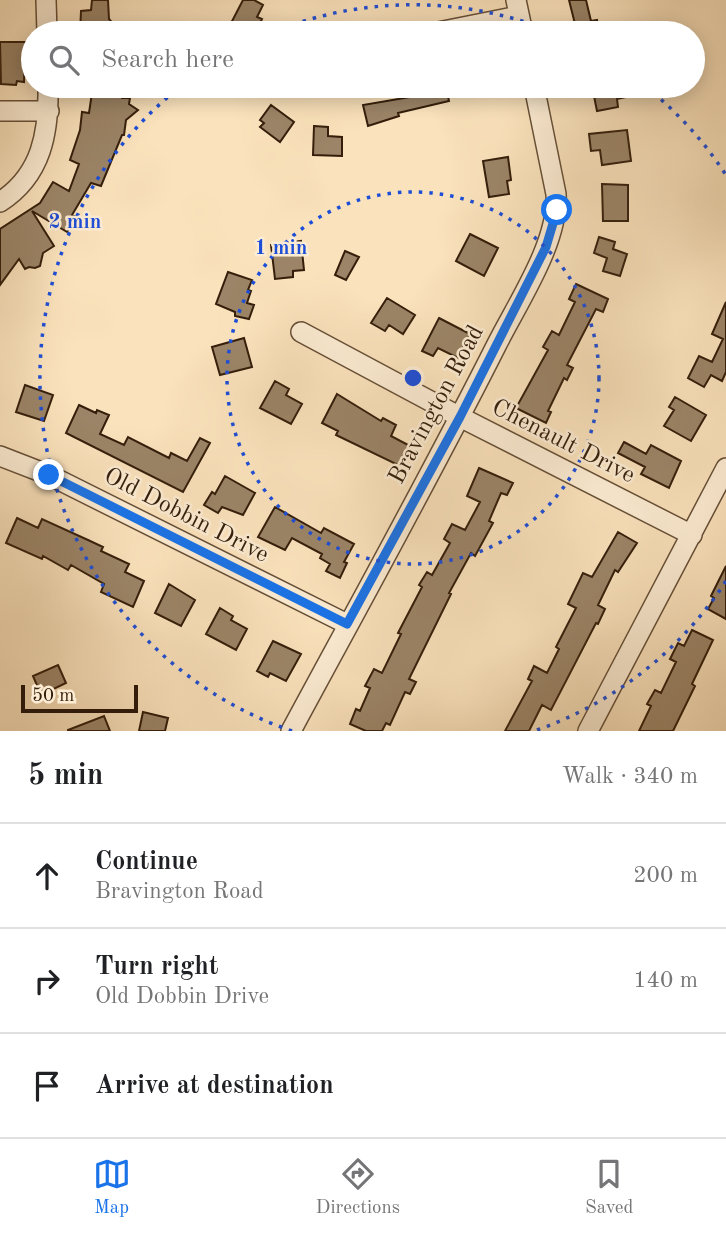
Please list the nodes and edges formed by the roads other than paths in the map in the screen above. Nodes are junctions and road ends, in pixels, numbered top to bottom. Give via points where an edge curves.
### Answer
1 (47, 0) edge
2 (519, 16) edge
3 (47, 21) edge
4 (494, 21) edge
5 (48, 98) edge
6 (537, 98) edge
7 (0, 111) edge
8 (49, 111) junction
9 (0, 202) edge
10 (301, 332) dead end
11 (460, 417) junction
12 (0, 456) edge
13 (726, 468) edge
14 (692, 535) junction
15 (347, 624) junction
16 (291, 731) edge
17 (588, 731) edge

1 - 3 street
2 - 4 street
5 - 8 street
6 - 11 street, Bravington Road via 554,177 554,227
7 - 8 street
8 - 9 street via 46,139 37,161 23,183
10 - 11 street, Chenault Drive
11 - 14 street, Chenault Drive
11 - 15 street, Bravington Road
12 - 15 street, Old Dobbin Drive via 49,475
13 - 14 street
14 - 17 street
15 - 16 street, Bravington Road

